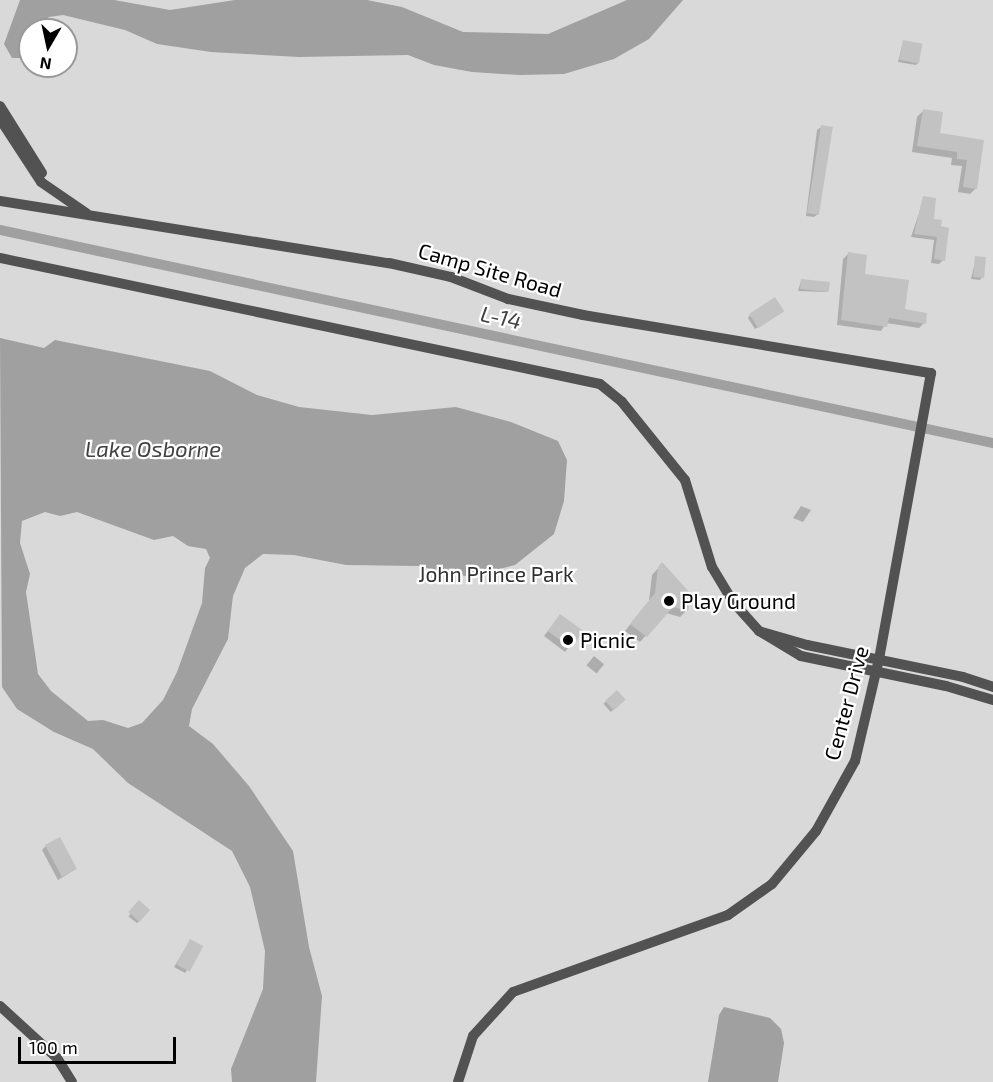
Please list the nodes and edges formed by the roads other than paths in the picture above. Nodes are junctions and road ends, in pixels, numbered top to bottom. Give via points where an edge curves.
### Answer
1 (0, 106) edge
2 (0, 119) edge
3 (49, 187) junction
4 (0, 201) edge
5 (25, 203) junction
6 (86, 213) junction
7 (0, 258) edge
8 (931, 373) joint
9 (759, 631) junction
10 (879, 659) junction
11 (876, 672) junction
12 (993, 687) edge
13 (993, 700) edge
14 (0, 1006) edge
15 (72, 1082) edge
16 (458, 1082) edge

1 - 3 street, Camp Site Road
2 - 3 street, Camp Site Road via 21,155
3 - 5 street via 45,202
3 - 6 street, Camp Site Road
4 - 5 street
5 - 6 street
6 - 8 street, Camp Site Road via 390,263 451,277 508,299 583,315
7 - 9 street via 600,384 622,402 685,480 712,567 733,602
8 - 10 street, Center Drive
9 - 10 street
9 - 11 street via 801,656
10 - 11 street, Center Drive
10 - 12 street
11 - 13 street
11 - 16 street, Center Drive via 855,761 816,831 772,884 728,915 513,992 473,1036
14 - 15 street via 57,1058

